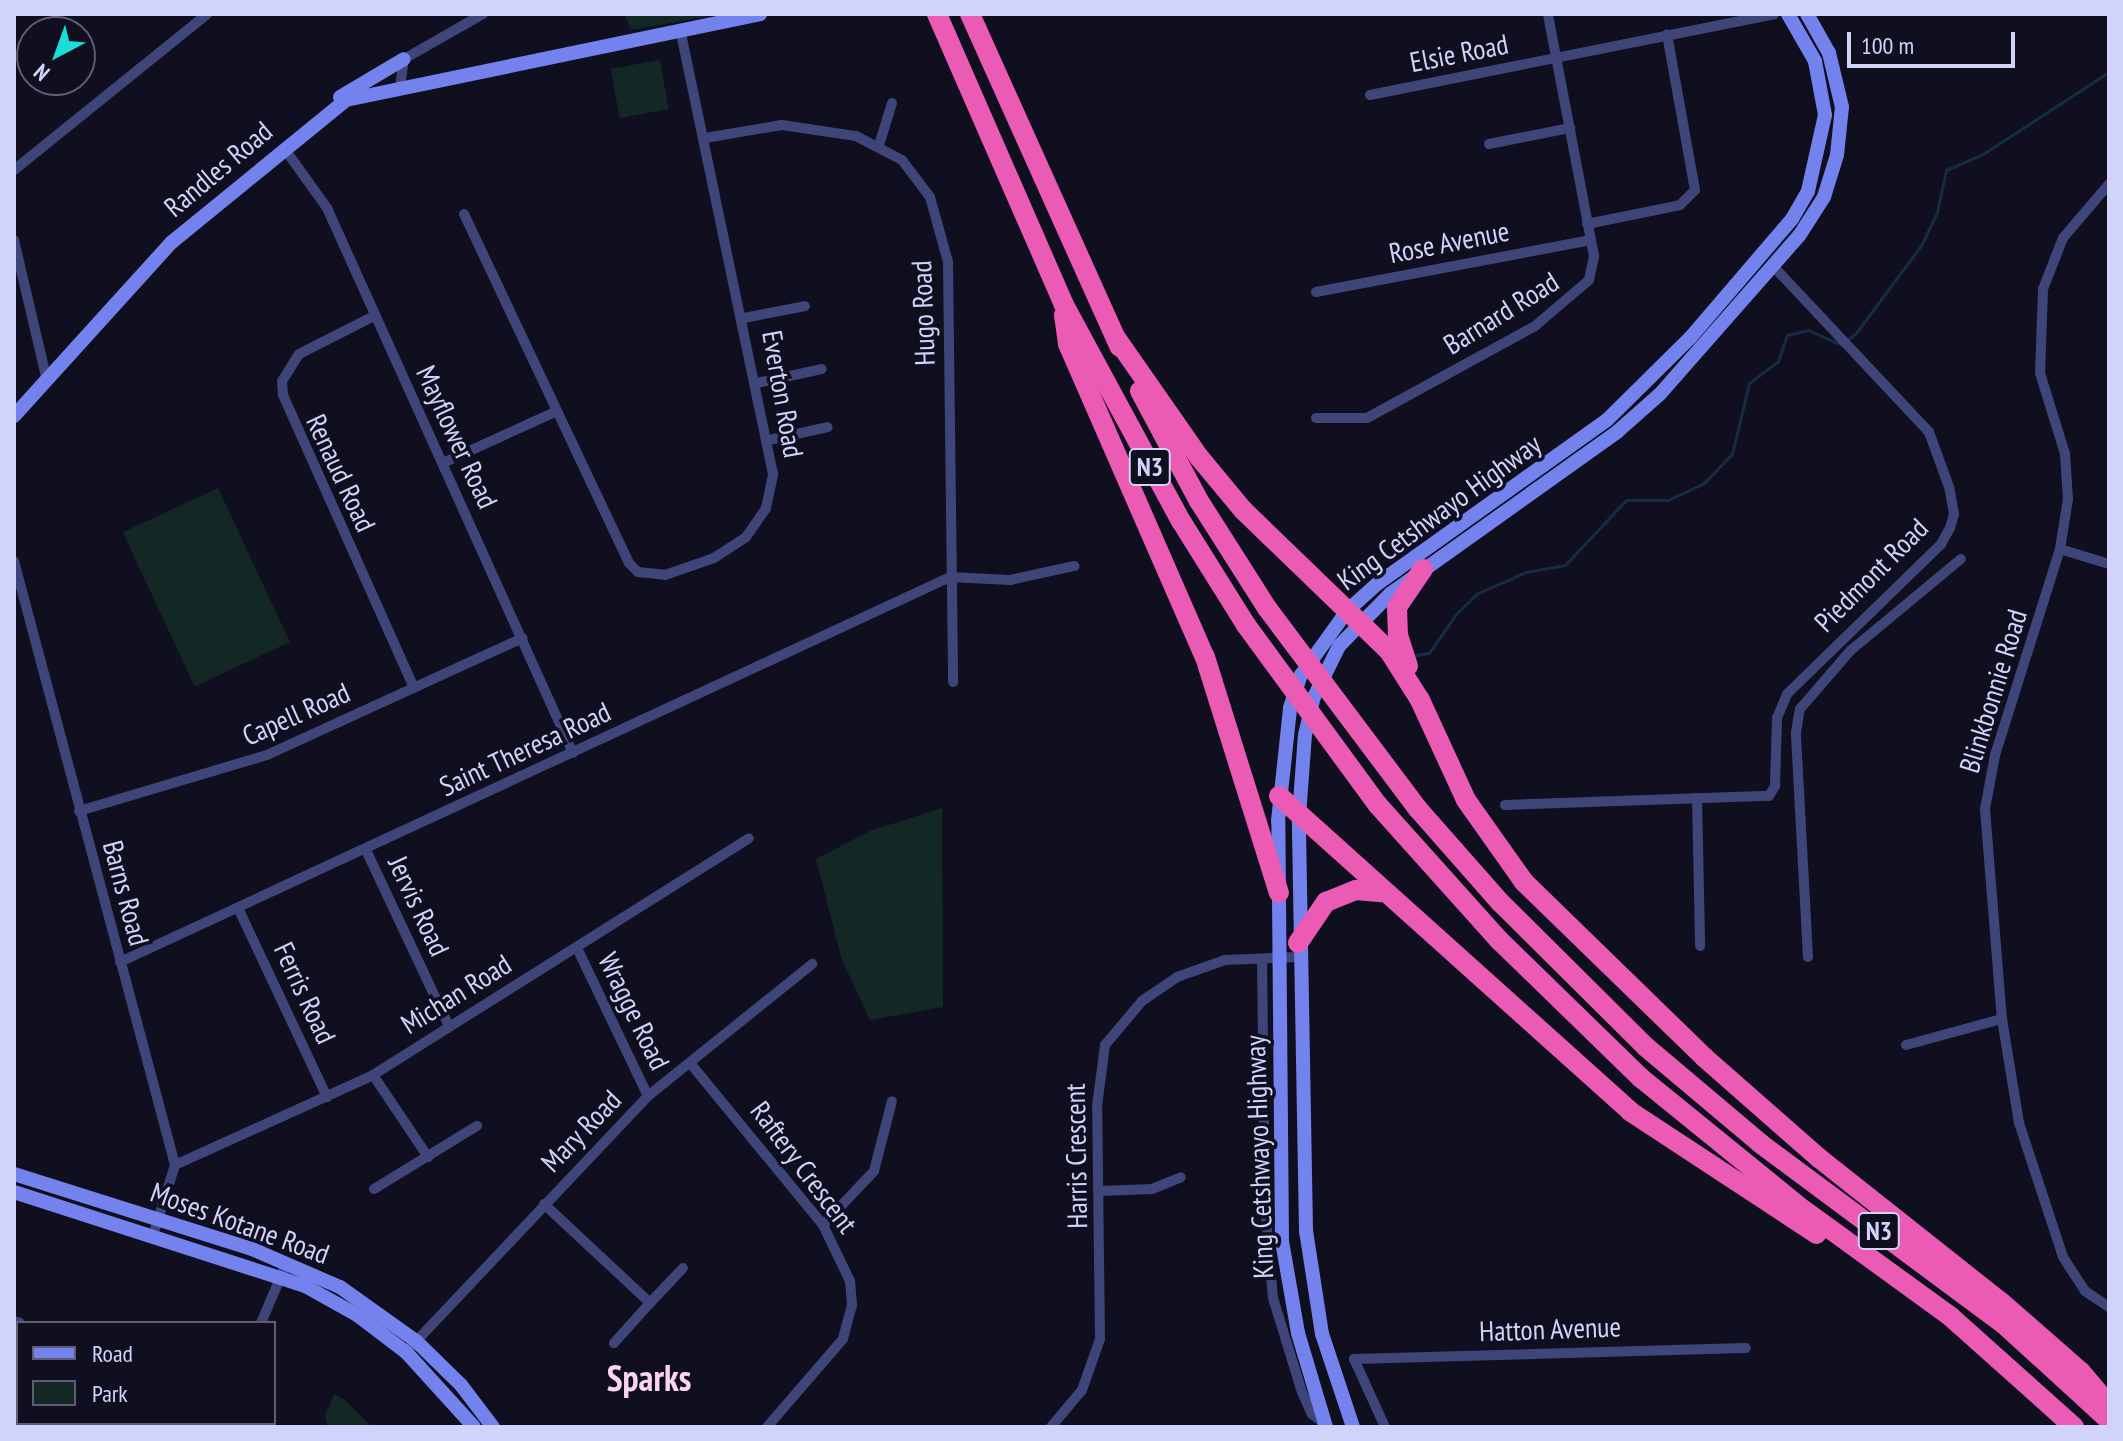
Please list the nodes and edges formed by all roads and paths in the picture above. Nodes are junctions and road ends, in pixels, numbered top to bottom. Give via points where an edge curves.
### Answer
1 (207, 14) edge
2 (483, 14) edge
3 (760, 14) edge
4 (970, 14) edge
5 (1548, 14) edge
6 (1774, 14) edge
7 (1788, 14) edge
8 (1807, 14) edge
9 (937, 16) edge
10 (680, 30) junction
11 (1667, 34) junction
12 (1557, 57) junction
13 (404, 59) junction
14 (400, 87) junction
15 (1370, 95) dead end
16 (892, 103) dead end
17 (326, 112) junction
18 (1570, 128) junction
19 (705, 138) junction
20 (1489, 144) dead end
21 (879, 145) junction
22 (284, 148) junction
23 (14, 170) edge
24 (2109, 184) edge
25 (464, 214) dead end
26 (1587, 224) junction
27 (14, 240) edge
28 (1591, 240) junction
29 (1773, 266) junction
30 (1316, 292) dead end
31 (1063, 303) junction
32 (805, 306) dead end
33 (374, 316) junction
34 (744, 318) junction
35 (1116, 338) junction
36 (822, 369) dead end
37 (47, 381) junction
38 (757, 383) junction
39 (557, 411) junction
40 (14, 416) edge
41 (1316, 418) dead end
42 (828, 427) dead end
43 (769, 440) junction
44 (443, 463) junction
45 (2060, 549) junction
46 (1430, 558) junction
47 (1961, 559) dead end
48 (14, 561) edge
49 (2109, 564) edge
50 (1074, 566) dead end
51 (950, 577) junction
52 (18, 598) edge
53 (1354, 617) junction
54 (523, 638) junction
55 (953, 682) dead end
56 (414, 688) junction
57 (1420, 700) junction
58 (573, 753) junction
59 (1279, 796) junction
60 (1697, 798) junction
61 (1505, 805) dead end
62 (79, 811) junction
63 (1299, 816) junction
64 (749, 838) dead end
65 (366, 850) junction
66 (1381, 892) junction
67 (1279, 893) junction
68 (239, 910) junction
69 (1700, 946) dead end
70 (577, 948) junction
71 (1298, 950) junction
72 (1281, 957) junction
73 (1808, 957) dead end
74 (1262, 959) junction
75 (120, 962) junction
76 (812, 964) dead end
77 (2002, 1019) junction
78 (449, 1026) junction
79 (1906, 1045) dead end
80 (690, 1063) junction
81 (373, 1075) junction
82 (648, 1096) junction
83 (327, 1097) junction
84 (892, 1101) dead end
85 (477, 1126) dead end
86 (428, 1157) junction
87 (175, 1165) junction
88 (14, 1174) edge
89 (1181, 1177) dead end
90 (374, 1189) dead end
91 (1101, 1191) junction
92 (14, 1192) edge
93 (544, 1204) junction
94 (158, 1220) junction
95 (823, 1225) junction
96 (153, 1235) junction
97 (683, 1268) dead end
98 (284, 1269) junction
99 (1898, 1277) junction
100 (650, 1303) junction
101 (2109, 1307) edge
102 (262, 1321) edge
103 (614, 1343) dead end
104 (411, 1346) junction
105 (1746, 1348) dead end
106 (2109, 1405) edge
107 (2109, 1420) edge
108 (1326, 1426) edge
109 (474, 1427) edge
110 (493, 1427) edge
111 (767, 1427) edge
112 (1051, 1427) edge
113 (1353, 1427) edge
114 (1385, 1427) edge
115 (2074, 1427) edge

1 - 23 street
2 - 13 street
3 - 10 main road, Randles Road
4 - 35 highway, N3
5 - 12 street, Barnard Road
6 - 11 street, Elsie Road
7 - 46 main road, King Cetshwayo Highway via 1815,61 1825,115 1808,191 1792,219 1639,391
8 - 29 main road, King Cetshwayo Highway via 1840,85 1839,144 1824,197
9 - 31 highway, N3
10 - 14 main road, Randles Road
10 - 19 street, Everton Road
11 - 12 street, Elsie Road
11 - 26 street via 1695,190 1680,205
12 - 15 street, Elsie Road
12 - 18 street, Barnard Road
13 - 14 street
13 - 17 main road via 352,87
14 - 17 main road, Randles Road via 357,96
16 - 21 street
17 - 22 main road, Randles Road
18 - 20 street
18 - 26 street, Barnard Road
19 - 21 street, Hugo Road via 804,125
19 - 34 street, Everton Road
21 - 51 street, Hugo Road via 902,160 930,197 948,262
22 - 33 street, Mayflower Road via 327,208
22 - 37 main road, Randles Road via 135,277
24 - 45 street, Blinkbonnie Road via 2056,252 2039,313 2040,373 2068,479
25 - 39 street, Everton Road
26 - 28 street, Barnard Road
27 - 37 street
28 - 30 street, Rose Avenue
28 - 41 street, Barnard Road via 1595,264 1589,280 1535,326 1367,418
29 - 46 main road, King Cetshwayo Highway via 1660,394 1617,432
29 - 60 street, Piedmont Road via 1936,442 1954,514 1941,544 1787,694 1777,718 1771,794
31 - 67 highway via 1068,344 1205,657
31 - 99 highway, N3, bridge via 1181,521 1246,625 1377,804 1499,940 1641,1078 1797,1205
32 - 34 street
33 - 44 street, Mayflower Road
33 - 56 street, Renaud Road via 299,354 282,381 283,395
34 - 38 street, Everton Road
35 - 53 highway via 1234,500
35 - 107 highway, N3, bridge via 1192,487 1267,608 1418,809 1501,903 1646,1047 1761,1144 2007,1327
36 - 38 street
37 - 40 main road, Randles Road
38 - 43 street, Everton Road
39 - 43 street, Everton Road via 621,549 638,572 651,575 693,567 746,537 772,491
39 - 44 street
42 - 43 street
44 - 54 street, Mayflower Road
45 - 49 street
45 - 77 street, Blinkbonnie Road via 1995,755 1985,809
46 - 53 main road, King Cetshwayo Highway
46 - 53 main road, King Cetshwayo Highway
46 - 57 highway via 1401,596 1396,623
47 - 73 street via 1850,651 1800,709
48 - 52 street, Barns Road
50 - 51 street via 1019,580
51 - 55 street, Hugo Road
51 - 58 street, Saint Theresa Road
52 - 62 street, Barns Road
53 - 57 highway via 1389,651
53 - 59 main road, King Cetshwayo Highway via 1301,675 1284,728
53 - 63 main road, King Cetshwayo Highway via 1314,697 1305,735
54 - 56 street, Capell Road
54 - 58 street, Mayflower Road
56 - 62 street, Capell Road via 267,755
57 - 106 highway via 1466,800 1524,882 1705,1058 1819,1158 2001,1302 2081,1372
58 - 65 street, Saint Theresa Road
59 - 63 highway
59 - 67 main road, King Cetshwayo Highway
60 - 61 street, Piedmont Road
60 - 69 street
62 - 75 street, Barns Road
63 - 66 highway
63 - 71 main road, King Cetshwayo Highway
64 - 70 street, Michan Road
65 - 68 street, Saint Theresa Road
65 - 78 street, Jervis Road
66 - 71 highway via 1356,890 1326,902
66 - 99 highway via 1631,1112 1778,1211
67 - 72 main road, King Cetshwayo Highway
68 - 75 street, Saint Theresa Road
68 - 83 street, Ferris Road
70 - 78 street, Michan Road
70 - 82 street, Wragge Road
71 - 72 street, Harris Crescent
71 - 113 main road, King Cetshwayo Highway via 1306,1231 1322,1334
72 - 74 street, Harris Crescent
72 - 108 main road, King Cetshwayo Highway via 1282,1241 1298,1333
74 - 91 street, Harris Crescent via 1225,960 1177,977 1119,1025 1105,1045 1099,1069
74 - 108 street via 1265,1205 1273,1298 1302,1392 1312,1414
75 - 87 street, Barns Road
76 - 80 street, Mary Road
77 - 79 street
77 - 101 street, Blinkbonnie Road via 2019,1123 2041,1200 2077,1281
78 - 81 street, Michan Road
80 - 82 street, Mary Road
80 - 95 street, Raftery Crescent
81 - 83 street, Michan Road
81 - 86 street
82 - 93 street, Mary Road
83 - 87 street, Michan Road
84 - 95 street via 874,1171
85 - 86 street
86 - 90 street
87 - 94 street
88 - 94 main road, Moses Kotane Road
89 - 91 street via 1152,1189
91 - 112 street, Harris Crescent via 1100,1339 1082,1390
92 - 96 main road, Moses Kotane Road
93 - 100 street
93 - 104 street, Mary Road
94 - 96 street
94 - 98 main road, Moses Kotane Road
95 - 111 street, Raftery Crescent via 850,1281 849,1324 836,1351
96 - 98 main road, Moses Kotane Road
97 - 100 street
98 - 102 street
98 - 104 main road, Moses Kotane Road via 352,1294
99 - 115 highway, N3
100 - 103 street
104 - 109 main road, Moses Kotane Road
104 - 110 main road, Moses Kotane Road via 461,1385
105 - 114 street, Hatton Avenue via 1354,1359

